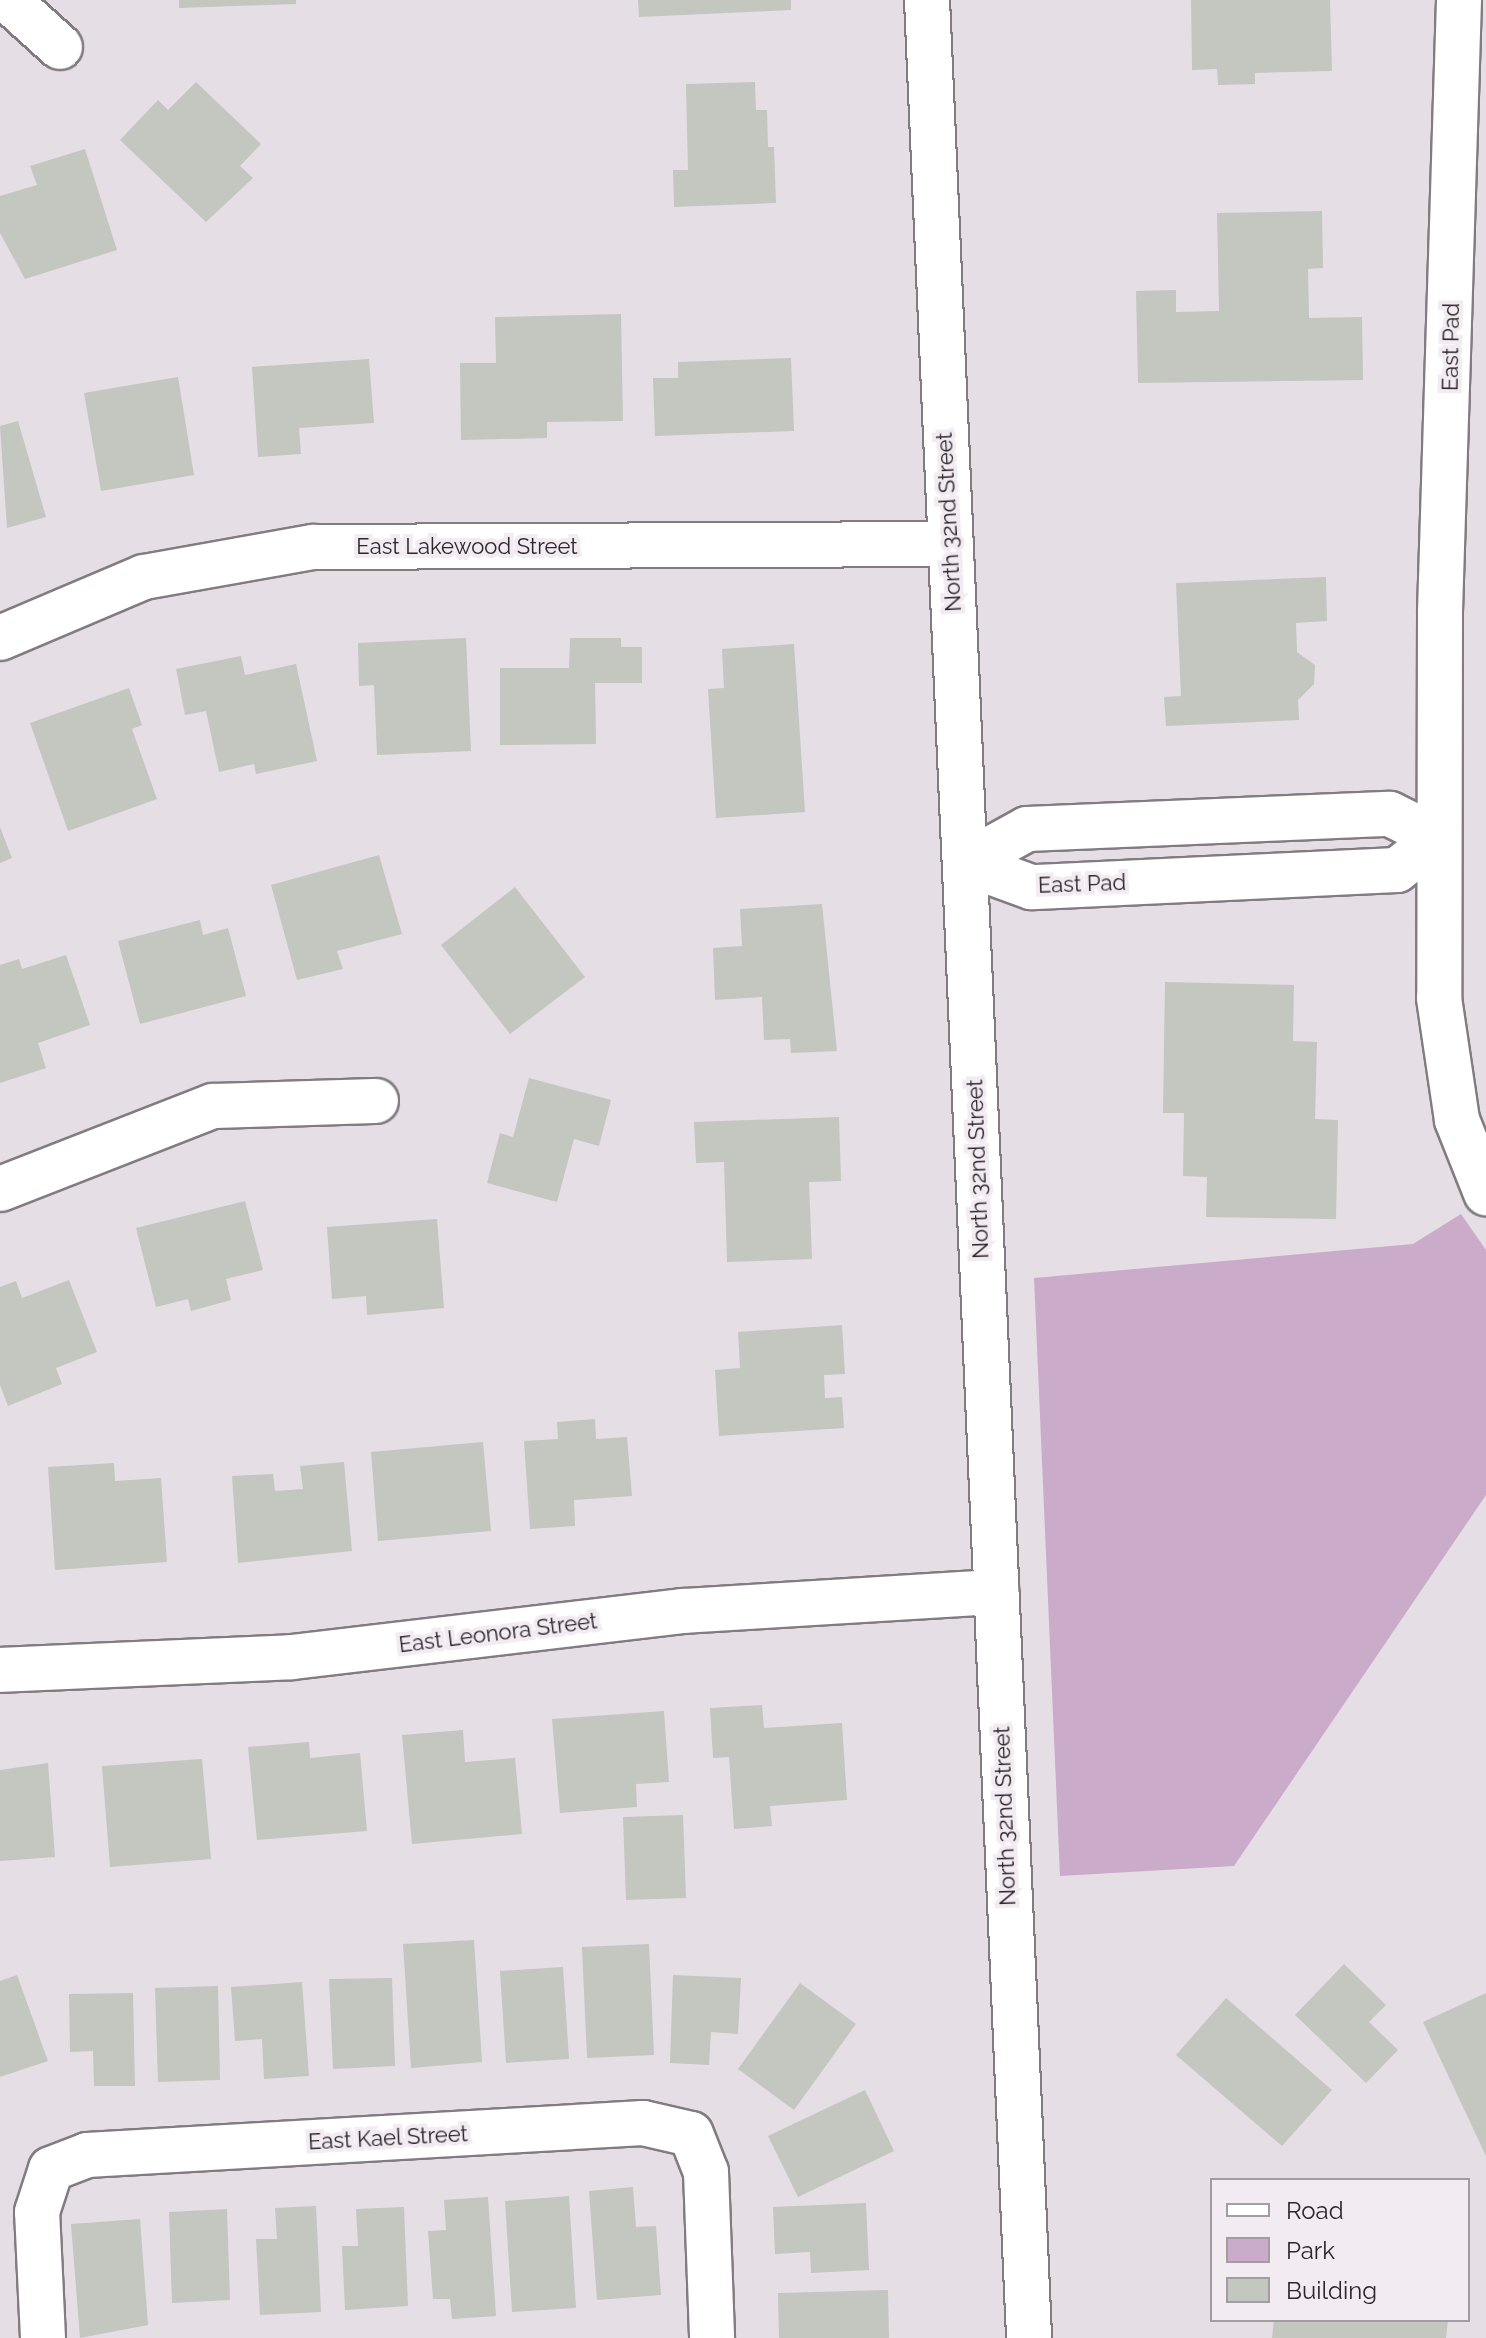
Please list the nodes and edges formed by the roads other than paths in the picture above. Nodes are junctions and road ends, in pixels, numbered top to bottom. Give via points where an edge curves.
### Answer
1 (8, 0) edge
2 (927, 0) edge
3 (1459, 0) edge
4 (60, 47) dead end
5 (950, 544) junction
6 (0, 638) edge
7 (1438, 838) junction
8 (965, 863) junction
9 (376, 1101) dead end
10 (0, 1189) edge
11 (1486, 1193) edge
12 (996, 1592) junction
13 (0, 1670) edge
14 (43, 2338) edge
15 (712, 2338) edge
16 (1029, 2338) edge

1 - 4 street
2 - 5 street, North 32nd Street
3 - 7 street, East Pad
5 - 6 street, East Lakewood Street via 313,547 144,577
5 - 8 street, North 32nd Street
7 - 8 street via 1390,814 1027,829
7 - 8 street, East Pad via 1397,870 1382,871 1031,887
7 - 11 street, East Pad via 1439,998 1457,1120
8 - 12 street, North 32nd Street
9 - 10 street via 213,1106
12 - 13 street, East Leonora Street via 683,1611 292,1657
12 - 16 street, North 32nd Street
14 - 15 street, East Kael Street via 37,2212 51,2169 87,2155 643,2123 691,2134 706,2172

